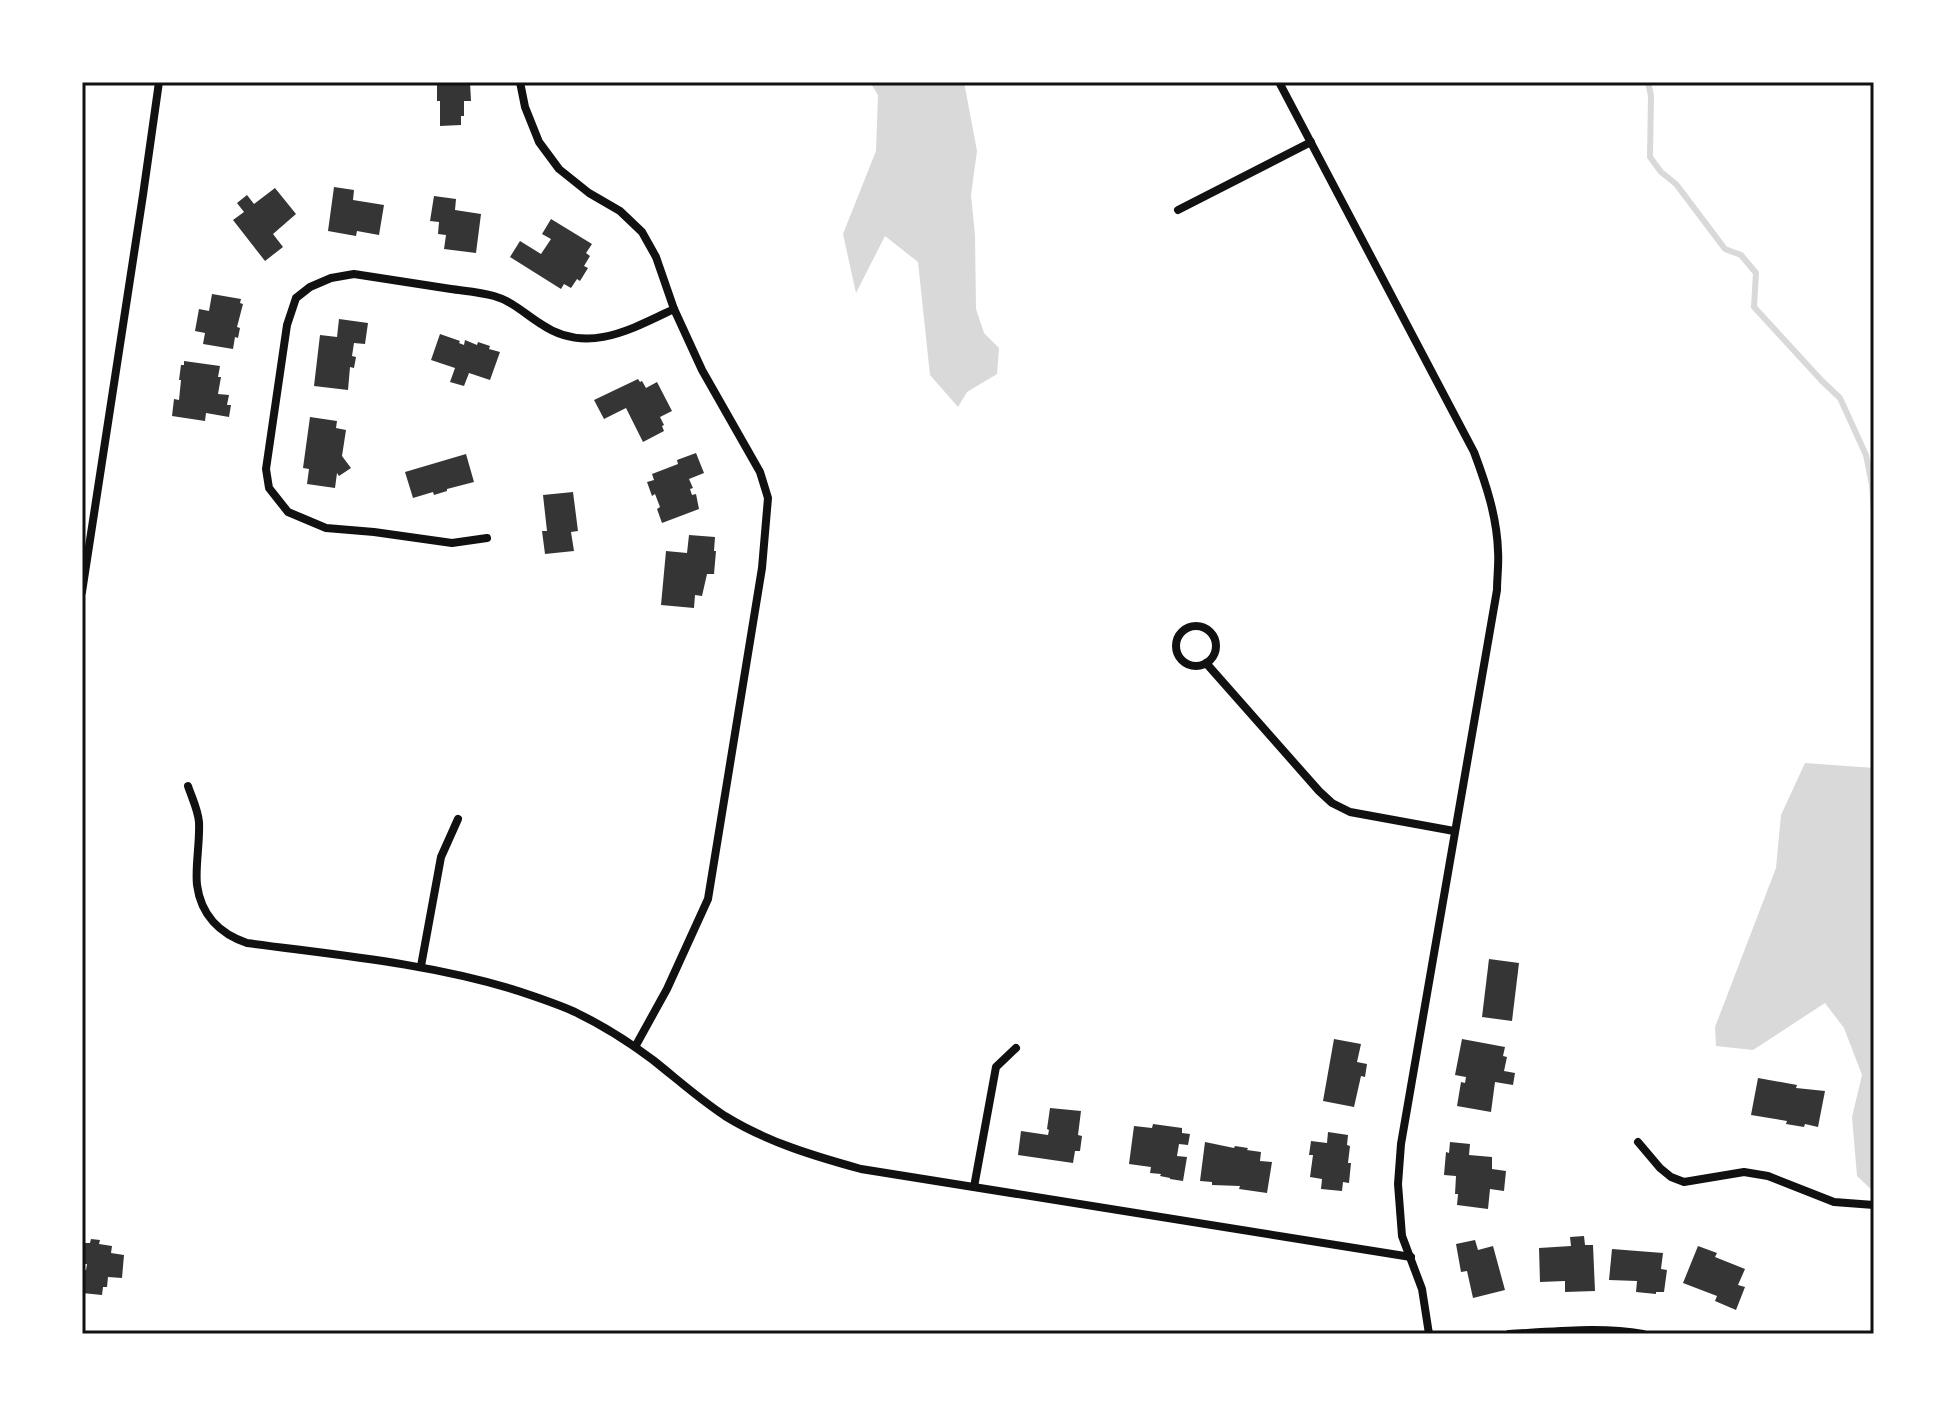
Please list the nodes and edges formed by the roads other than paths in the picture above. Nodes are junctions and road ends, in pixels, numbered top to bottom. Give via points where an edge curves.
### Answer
1 (159, 82) edge
2 (520, 82) edge
3 (1279, 82) edge
4 (1311, 142) junction
5 (1178, 210) dead end
6 (674, 309) junction
7 (487, 538) dead end
8 (82, 592) edge
9 (1206, 663) junction
10 (188, 786) dead end
11 (458, 819) dead end
12 (1454, 831) junction
13 (421, 966) junction
14 (635, 1047) junction
15 (1016, 1048) dead end
16 (1638, 1142) dead end
17 (974, 1187) junction
18 (1874, 1205) edge
19 (1411, 1257) junction
20 (1429, 1334) edge
21 (1509, 1334) edge
22 (1643, 1334) edge

1 - 8 street
2 - 6 street via 539,142 559,169 642,232
3 - 4 street
4 - 5 street
4 - 12 street via 1474,452 1493,513 1497,590
6 - 7 street via 608,337 585,339 562,336 494,296 354,274 331,278 296,298 287,325 266,469 269,488 288,512 326,528 452,543
6 - 14 street via 760,472 768,498 762,568 708,899
9 - 9 street via 1215,653 1212,634 1200,627 1187,628 1178,637 1178,656 1194,666
9 - 12 street via 1332,803 1350,812
10 - 13 street via 199,818 200,897 204,910 231,938
11 - 13 street via 441,857
12 - 19 street via 1401,1144 1402,1236
13 - 14 street via 548,1001
14 - 17 street via 704,1101 771,1140 861,1169
15 - 17 street via 996,1067
16 - 18 street via 1660,1168 1684,1182 1744,1172 1834,1202
17 - 19 street
19 - 20 street
21 - 22 street

